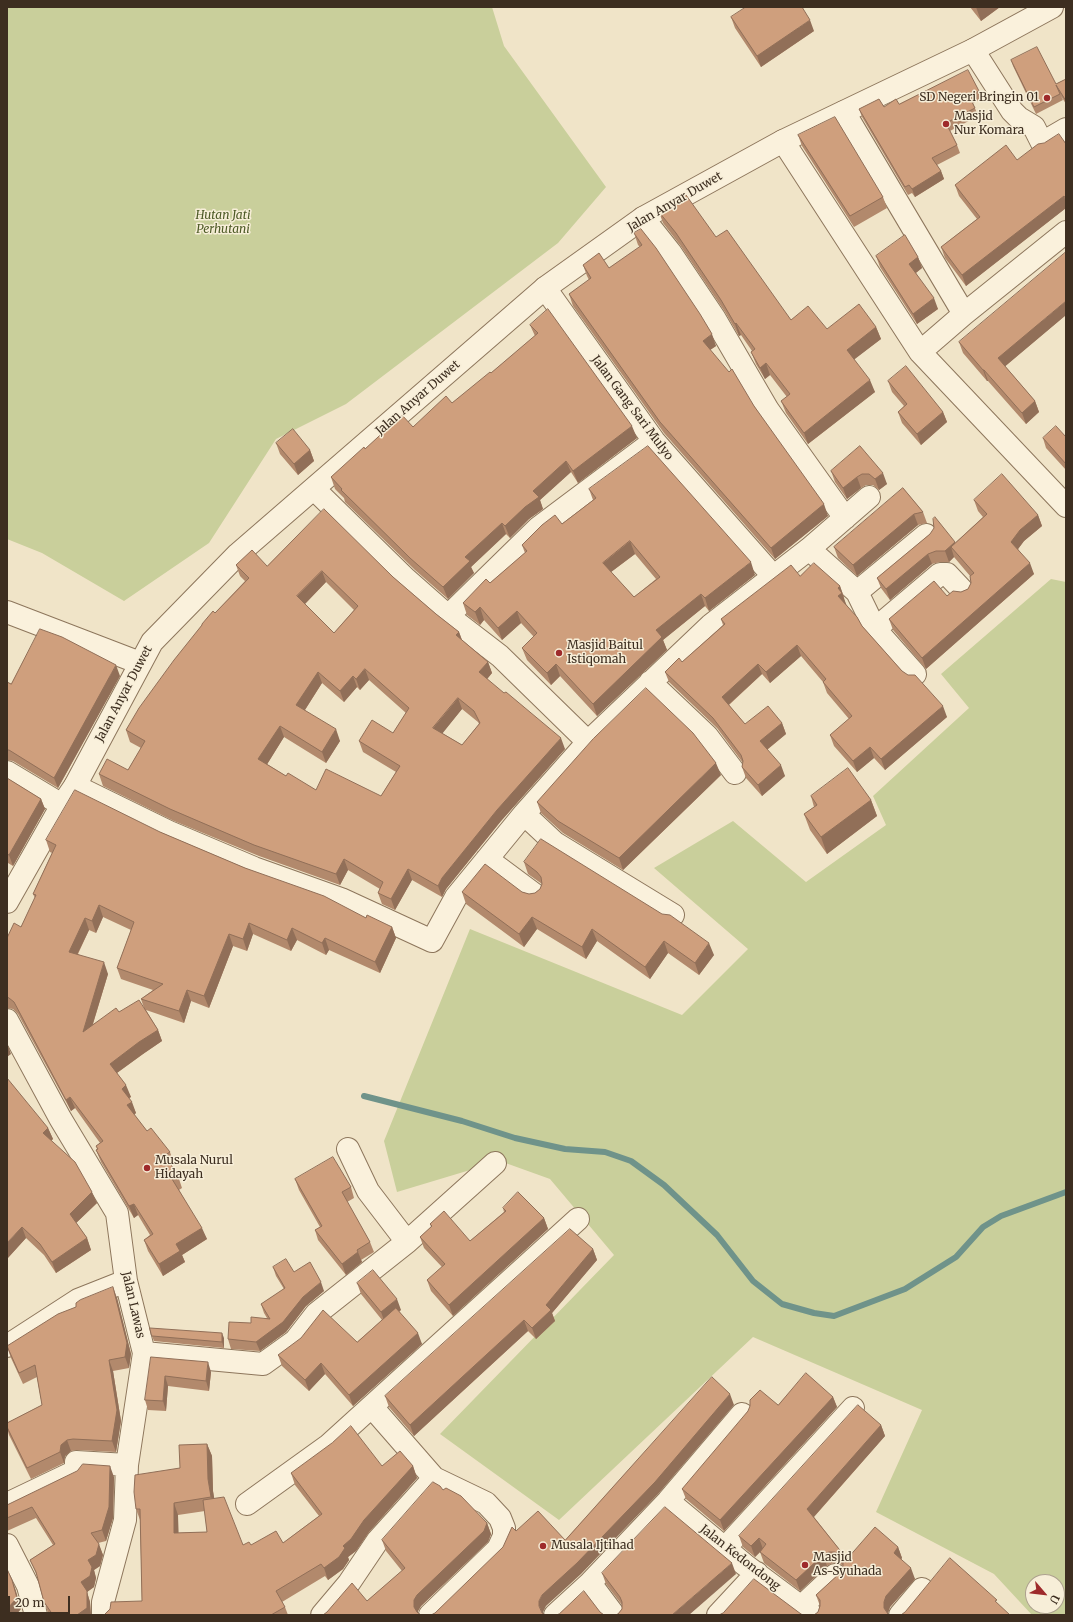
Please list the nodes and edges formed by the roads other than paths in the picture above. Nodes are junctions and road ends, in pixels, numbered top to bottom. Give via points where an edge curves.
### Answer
1 (1052, 7) edge
2 (973, 50) junction
3 (844, 112) junction
4 (1066, 129) edge
5 (783, 141) junction
6 (643, 218) junction
7 (1066, 232) edge
8 (545, 288) junction
9 (964, 314) junction
10 (920, 352) junction
11 (654, 440) junction
12 (314, 488) junction
13 (869, 497) dead end
14 (1066, 506) edge
15 (845, 518) junction
16 (926, 535) edge
17 (809, 549) junction
18 (774, 577) junction
19 (963, 591) edge
20 (857, 592) junction
21 (7, 612) edge
22 (448, 616) junction
23 (876, 629) junction
24 (140, 663) junction
25 (915, 674) edge
26 (650, 682) junction
27 (588, 742) junction
28 (7, 772) edge
29 (734, 773) dead end
30 (75, 786) junction
31 (62, 805) junction
32 (524, 814) junction
33 (487, 859) junction
34 (534, 894) edge
35 (7, 902) edge
36 (673, 915) edge
37 (7, 1020) edge
38 (348, 1149) dead end
39 (495, 1163) dead end
40 (578, 1219) dead end
41 (407, 1242) junction
42 (126, 1281) junction
43 (7, 1346) edge
44 (144, 1353) junction
45 (372, 1407) junction
46 (853, 1408) edge
47 (742, 1414) dead end
48 (127, 1465) junction
49 (434, 1478) junction
50 (668, 1501) junction
51 (7, 1504) edge
52 (247, 1504) dead end
53 (7, 1545) edge
54 (724, 1548) junction
55 (757, 1573) junction
56 (835, 1575) edge
57 (590, 1583) junction
58 (922, 1589) edge
59 (807, 1611) edge
60 (36, 1615) edge
61 (103, 1615) edge
62 (322, 1615) edge
63 (430, 1615) edge
64 (555, 1615) edge
65 (614, 1615) edge
66 (718, 1615) edge
67 (900, 1615) edge

1 - 2 street, Jalan Anyar Duwet
2 - 3 street, Jalan Anyar Duwet
2 - 4 street via 1012,111 1034,127 1042,143
3 - 5 street, Jalan Anyar Duwet
3 - 9 street
5 - 6 street, Jalan Anyar Duwet
5 - 10 street
6 - 8 street, Jalan Anyar Duwet
6 - 15 street via 670,252 715,319 768,410
7 - 9 street
8 - 11 street, Jalan Gang Sari Mulyo
8 - 12 street, Jalan Anyar Duwet
9 - 10 street
10 - 14 street
11 - 18 street, Jalan Gang Sari Mulyo
11 - 22 street via 538,528
12 - 22 street via 406,579
12 - 24 street, Jalan Anyar Duwet via 238,554 152,642
13 - 15 street
15 - 17 street
16 - 20 street
17 - 18 street
17 - 20 street
18 - 26 street via 711,625
19 - 23 street via 947,574 940,574
20 - 23 street
21 - 24 street
22 - 27 street via 500,656
23 - 25 street
24 - 30 street, Jalan Anyar Duwet
26 - 27 street
26 - 29 street via 707,736
27 - 32 street
28 - 31 street
30 - 31 street, Jalan Anyar Duwet
30 - 33 street via 169,832 254,868 341,899 432,941 456,897
31 - 35 street, Jalan Anyar Duwet
32 - 33 street
32 - 36 street via 555,842
33 - 34 street
37 - 42 street, Jalan Lawas via 60,1118 117,1213
38 - 41 street via 368,1191
39 - 41 street
40 - 45 street
41 - 44 street via 316,1314 296,1341 263,1364
42 - 43 street via 78,1300
42 - 44 street, Jalan Lawas
44 - 48 street, Jalan Lawas
45 - 49 street
45 - 52 street via 329,1444
46 - 54 street
47 - 50 street
48 - 51 street via 76,1462 76,1471
48 - 61 street, Jalan Lawas via 124,1520 103,1602
49 - 62 street via 378,1540 349,1583
49 - 63 street via 486,1502 500,1518 504,1536 498,1549
50 - 54 street, Jalan Kedondong
50 - 57 street
53 - 60 street via 28,1586
54 - 55 street, Jalan Kedondong
55 - 59 street, Jalan Kedondong
55 - 66 street
56 - 59 street
57 - 64 street
57 - 65 street
58 - 67 street

